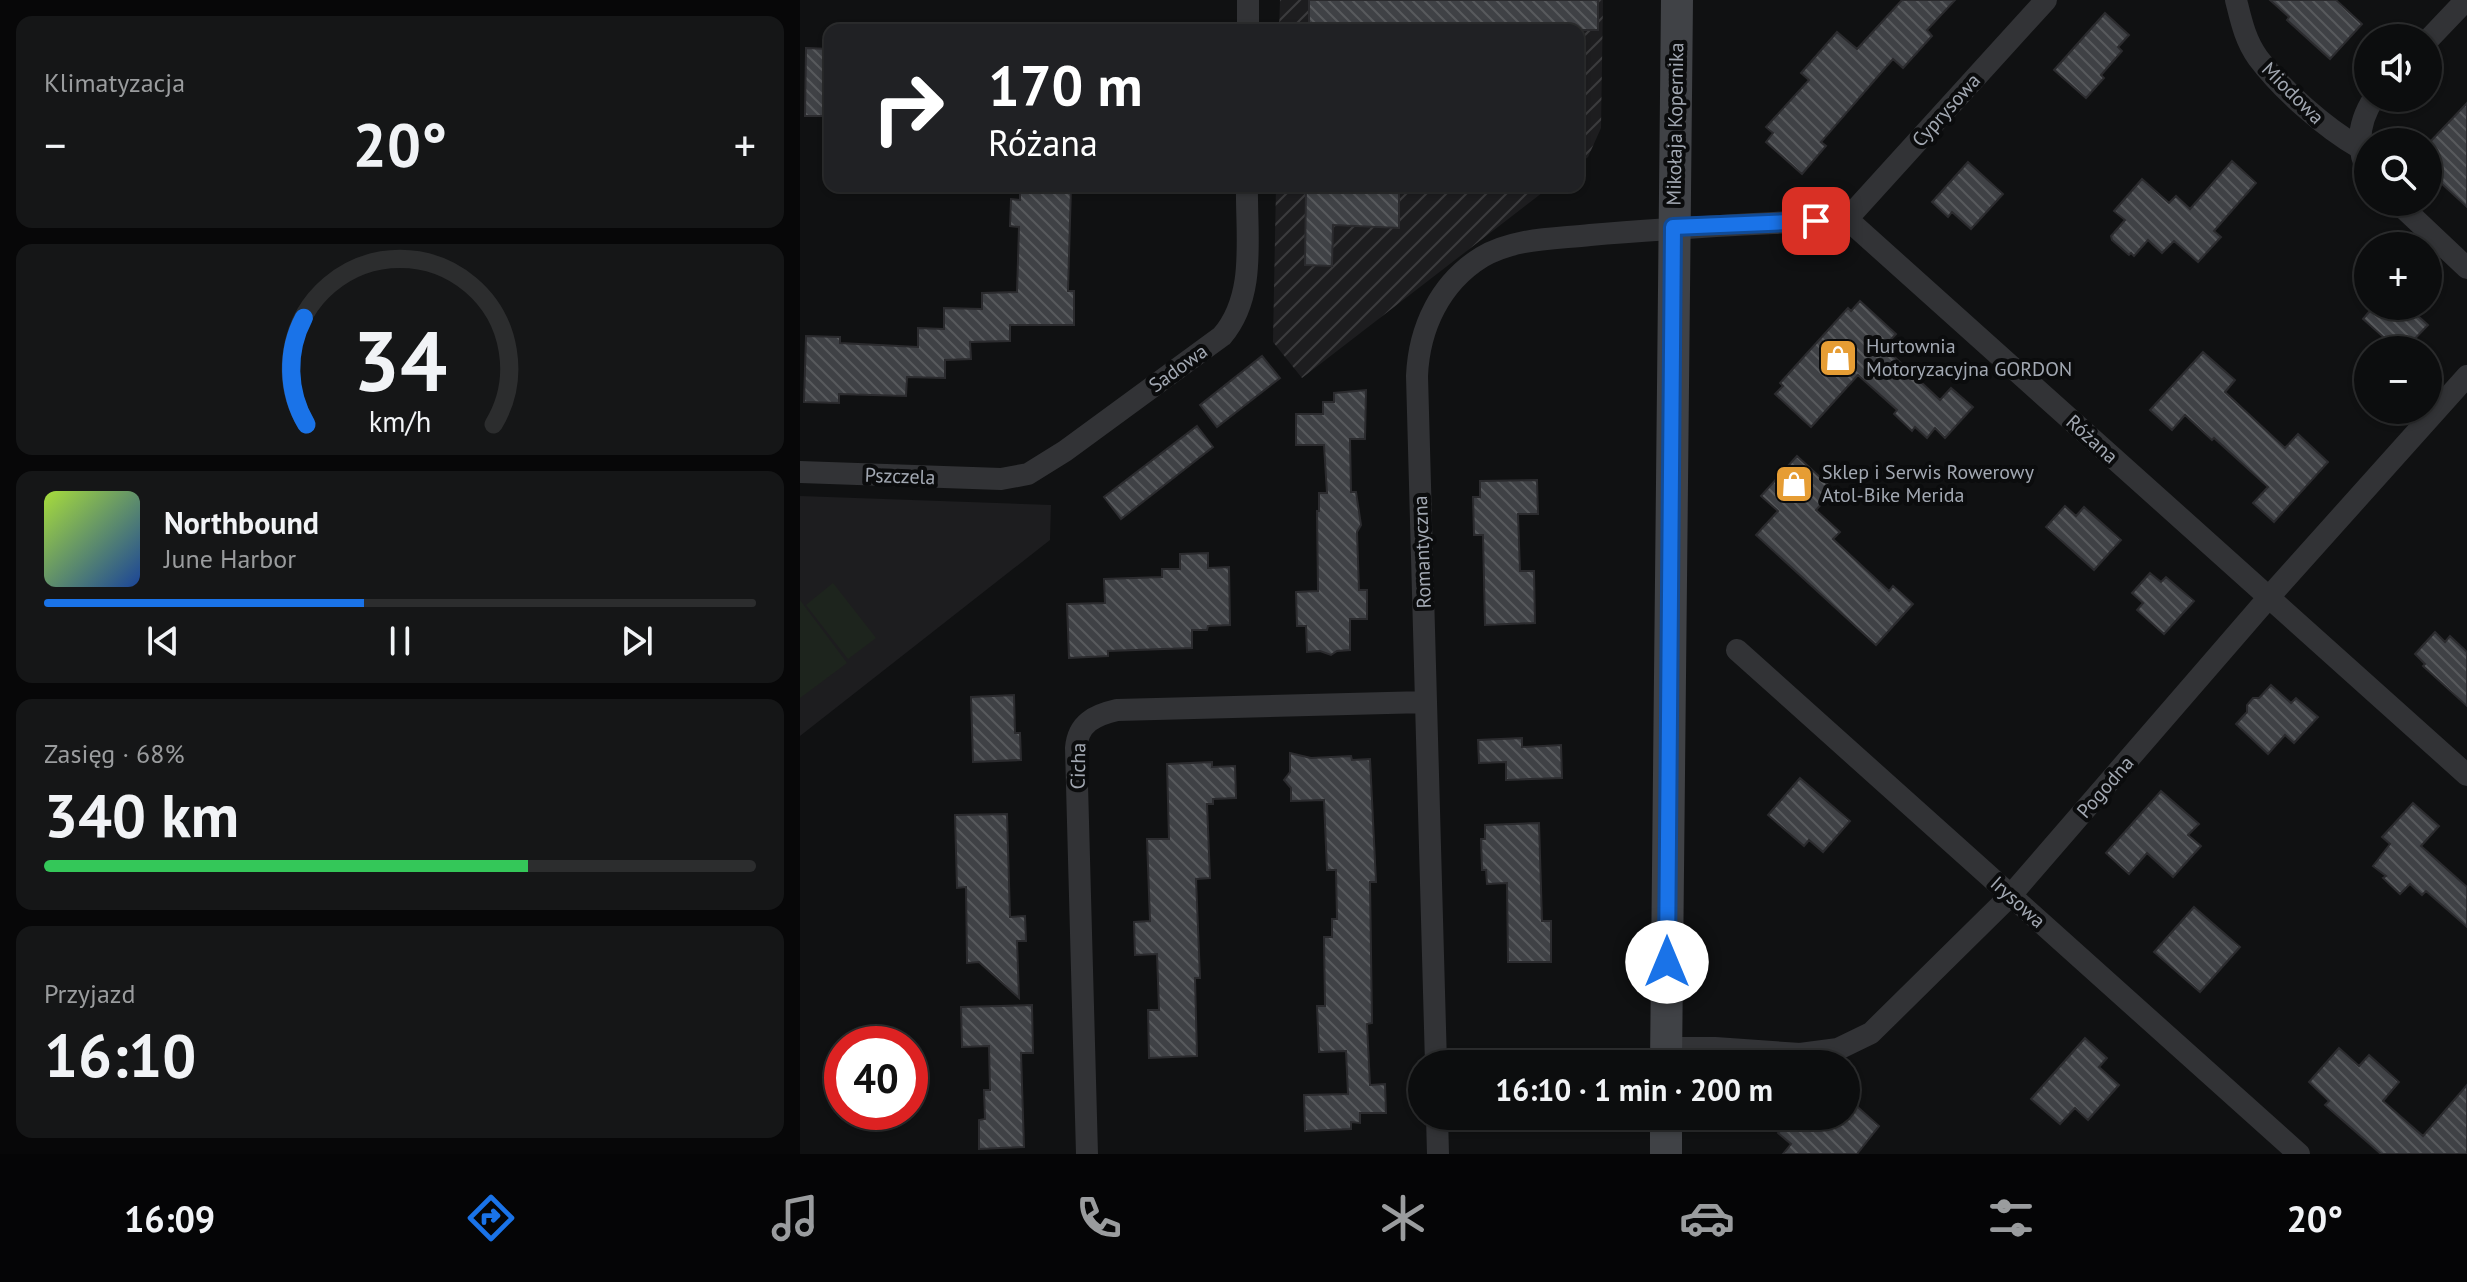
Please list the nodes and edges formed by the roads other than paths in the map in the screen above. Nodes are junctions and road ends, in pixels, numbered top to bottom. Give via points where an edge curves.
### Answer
1 (1248, 0) edge
2 (1677, 0) edge
3 (2046, 0) edge
4 (2236, 0) edge
5 (2466, 0) edge
6 (1248, 24) edge
7 (2442, 25) edge
8 (2354, 145) edge
9 (1247, 192) edge
10 (2412, 216) edge
11 (1847, 219) junction
12 (1673, 227) junction
13 (2467, 268) edge
14 (2467, 376) edge
15 (800, 472) edge
16 (1001, 479) joint
17 (2269, 597) junction
18 (1737, 650) dead end
19 (1426, 702) junction
20 (2467, 775) edge
21 (2011, 895) junction
22 (1436, 1050) edge
23 (1666, 1050) edge
24 (1703, 1050) edge
25 (1743, 1050) edge
26 (1830, 1050) edge
27 (1437, 1130) edge
28 (1666, 1130) edge
29 (1087, 1154) edge
30 (1438, 1154) edge
31 (1666, 1154) edge
32 (2299, 1154) edge

1 - 6 street
2 - 12 street, Mikołaja Kopernika
3 - 11 street, Cyprysowa
4 - 8 street, Miodowa via 2257,57 2336,135
5 - 7 street
9 - 16 street, Sadowa via 1246,281 1236,320 1222,336 1065,451 1028,474
10 - 13 street
11 - 12 street
11 - 17 street, Różana
12 - 19 street, Romantyczna via 1506,246 1467,268 1426,324 1417,376
12 - 23 street, Mikołaja Kopernika
14 - 17 street, Pogodna
15 - 16 street, Pszczela
17 - 20 street, Różana
17 - 21 street, Pogodna
18 - 21 street, Irysowa
19 - 22 street, Romantyczna
19 - 29 street, Cicha via 1117,710 1098,714 1080,730 1076,748
21 - 26 street, Pogodna via 1871,1033
21 - 32 street, Irysowa
24 - 25 street, Pogodna
27 - 30 street
28 - 31 street

